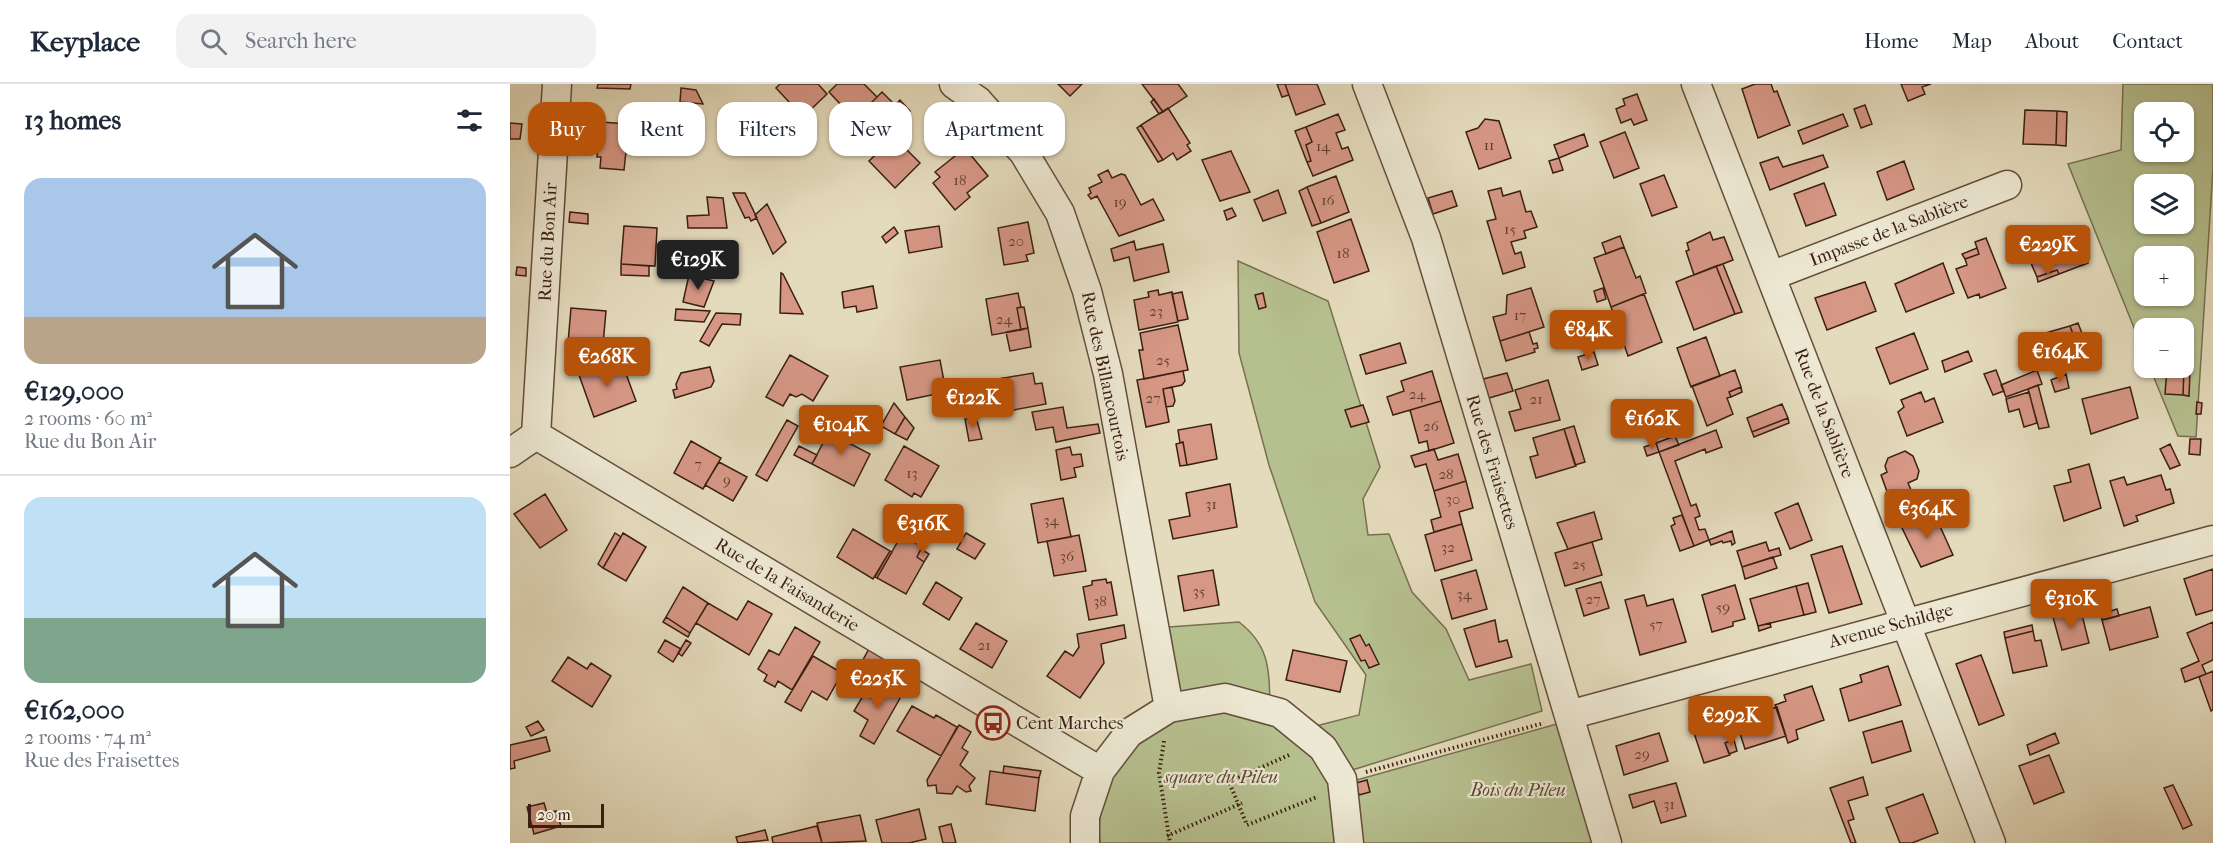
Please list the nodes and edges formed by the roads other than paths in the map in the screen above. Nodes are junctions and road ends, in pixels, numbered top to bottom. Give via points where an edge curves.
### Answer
1 (557, 84) edge
2 (954, 84) edge
3 (1366, 84) edge
4 (1696, 84) edge
5 (2007, 185) dead end
6 (1771, 276) junction
7 (536, 435) junction
8 (510, 453) edge
9 (2213, 540) edge
10 (1904, 622) junction
11 (1169, 708) junction
12 (1569, 716) junction
13 (1100, 771) junction
14 (1085, 843) edge
15 (1349, 843) edge
16 (1607, 843) edge
17 (1991, 843) edge

1 - 7 street, Rue du Bon Air
2 - 11 street, Rue des Billancourtois via 978,101 1024,153 1060,213 1087,291 1108,374
3 - 12 street, Rue des Fraisettes via 1426,238
4 - 6 street, Rue de la Sablière
5 - 6 street, Impasse de la Sablière
6 - 10 street, Rue de la Sablière
7 - 8 street
7 - 13 street, Rue de la Faisanderie
9 - 10 street, Avenue Schildge
10 - 12 street, Avenue Schildge
10 - 17 street, Rue de la Sablière
11 - 13 street via 1129,733
11 - 15 street via 1225,698 1280,713 1323,748 1342,779
12 - 16 street, Rue des Fraisettes
13 - 14 street via 1085,816

